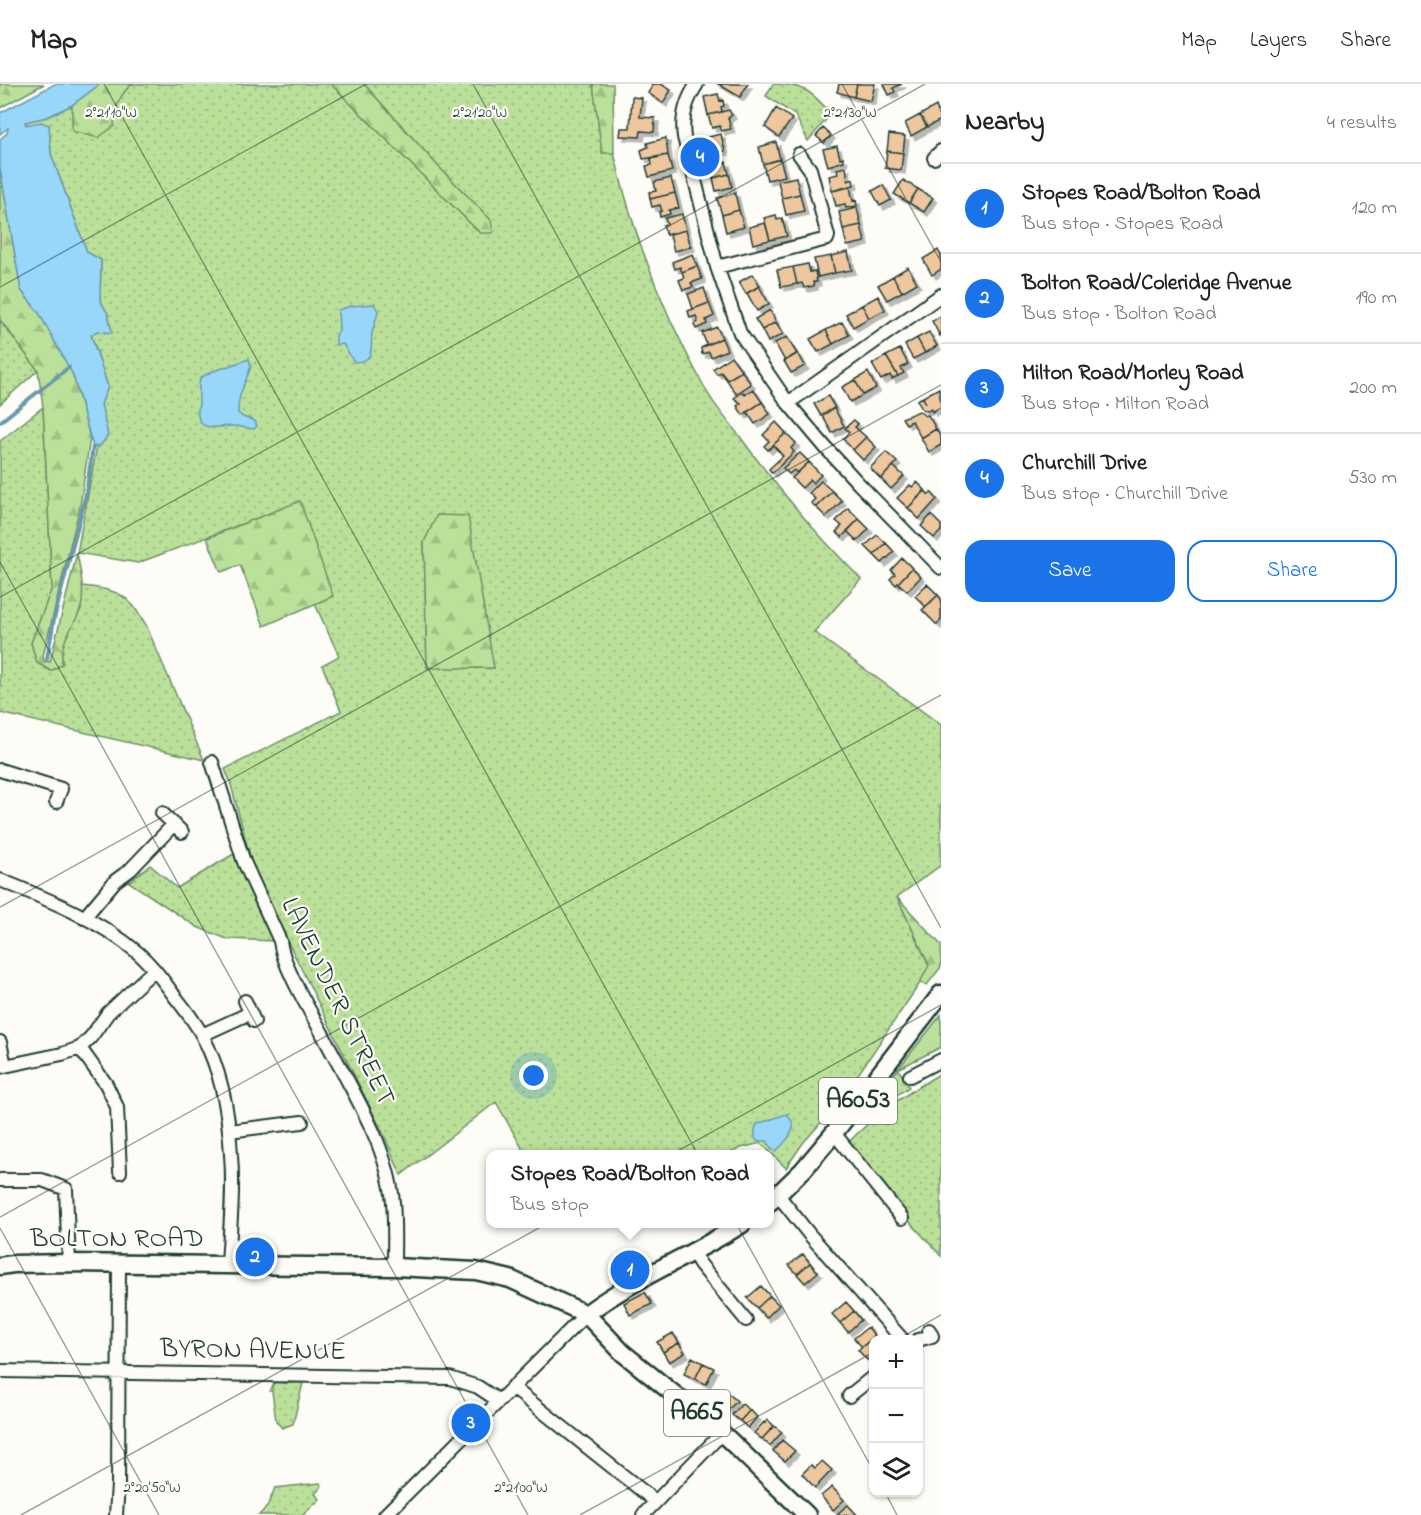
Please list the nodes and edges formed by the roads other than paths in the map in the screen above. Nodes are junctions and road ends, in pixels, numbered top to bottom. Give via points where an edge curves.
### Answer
1 (697, 84) edge
2 (800, 154) dead end
3 (717, 267) junction
4 (941, 295) edge
5 (788, 403) junction
6 (941, 568) edge
7 (212, 762) dead end
8 (0, 770) edge
9 (56, 802) dead end
10 (162, 813) dead end
11 (0, 880) edge
12 (84, 918) junction
13 (154, 970) junction
14 (941, 994) edge
15 (250, 1012) dead end
16 (202, 1035) junction
17 (0, 1042) edge
18 (80, 1048) junction
19 (941, 1059) edge
20 (3, 1066) edge
21 (910, 1076) dead end
22 (294, 1119) dead end
23 (229, 1131) junction
24 (834, 1133) junction
25 (123, 1164) dead end
26 (0, 1180) edge
27 (774, 1198) edge
28 (902, 1218) dead end
29 (735, 1228) edge
30 (693, 1252) junction
31 (69, 1263) junction
32 (119, 1263) junction
33 (228, 1264) junction
34 (0, 1266) edge
35 (394, 1267) junction
36 (586, 1314) junction
37 (746, 1320) dead end
38 (929, 1330) dead end
39 (899, 1335) edge
40 (923, 1339) edge
41 (0, 1371) edge
42 (118, 1372) junction
43 (869, 1379) edge
44 (512, 1387) junction
45 (850, 1396) dead end
46 (499, 1401) junction
47 (722, 1433) junction
48 (656, 1501) junction
49 (116, 1515) edge
50 (385, 1515) edge
51 (643, 1515) edge
52 (807, 1515) edge

1 - 3 street via 688,101 683,130
2 - 3 street via 810,169 827,239
3 - 5 street via 740,333
4 - 5 street
5 - 6 street via 858,484
7 - 35 street, LAVENDER STREET via 244,862 281,951 371,1127 382,1157 393,1202
8 - 9 street via 61,789
10 - 12 street via 178,828 115,881
11 - 12 street
12 - 13 street via 138,953
13 - 16 street
13 - 18 street via 108,1013
14 - 24 main road, A6053
15 - 16 street
16 - 23 street via 219,1080
17 - 20 street
18 - 20 street
18 - 25 street via 117,1107
19 - 21 street
22 - 23 street
23 - 33 street
24 - 27 main road, A6053
24 - 28 street
26 - 31 street via 42,1180 66,1189
27 - 39 street
29 - 30 main road
30 - 36 main road via 613,1294
30 - 37 street
31 - 32 main road, BOLTON ROAD / A665
31 - 34 main road, BOLTON ROAD / A665
32 - 33 main road, BOLTON ROAD / A665
32 - 42 street
33 - 35 main road, BOLTON ROAD / A665
35 - 36 main road, BOLTON ROAD / A665 via 476,1271 499,1276
36 - 44 street
36 - 47 main road, A665 via 623,1353
38 - 40 street via 932,1336
41 - 42 street, BYRON AVENUE
42 - 46 street, BYRON AVENUE via 450,1378 478,1387
42 - 49 street
43 - 45 street
44 - 46 street
44 - 48 street
46 - 50 street
47 - 48 street
47 - 52 main road, A665
48 - 51 street

